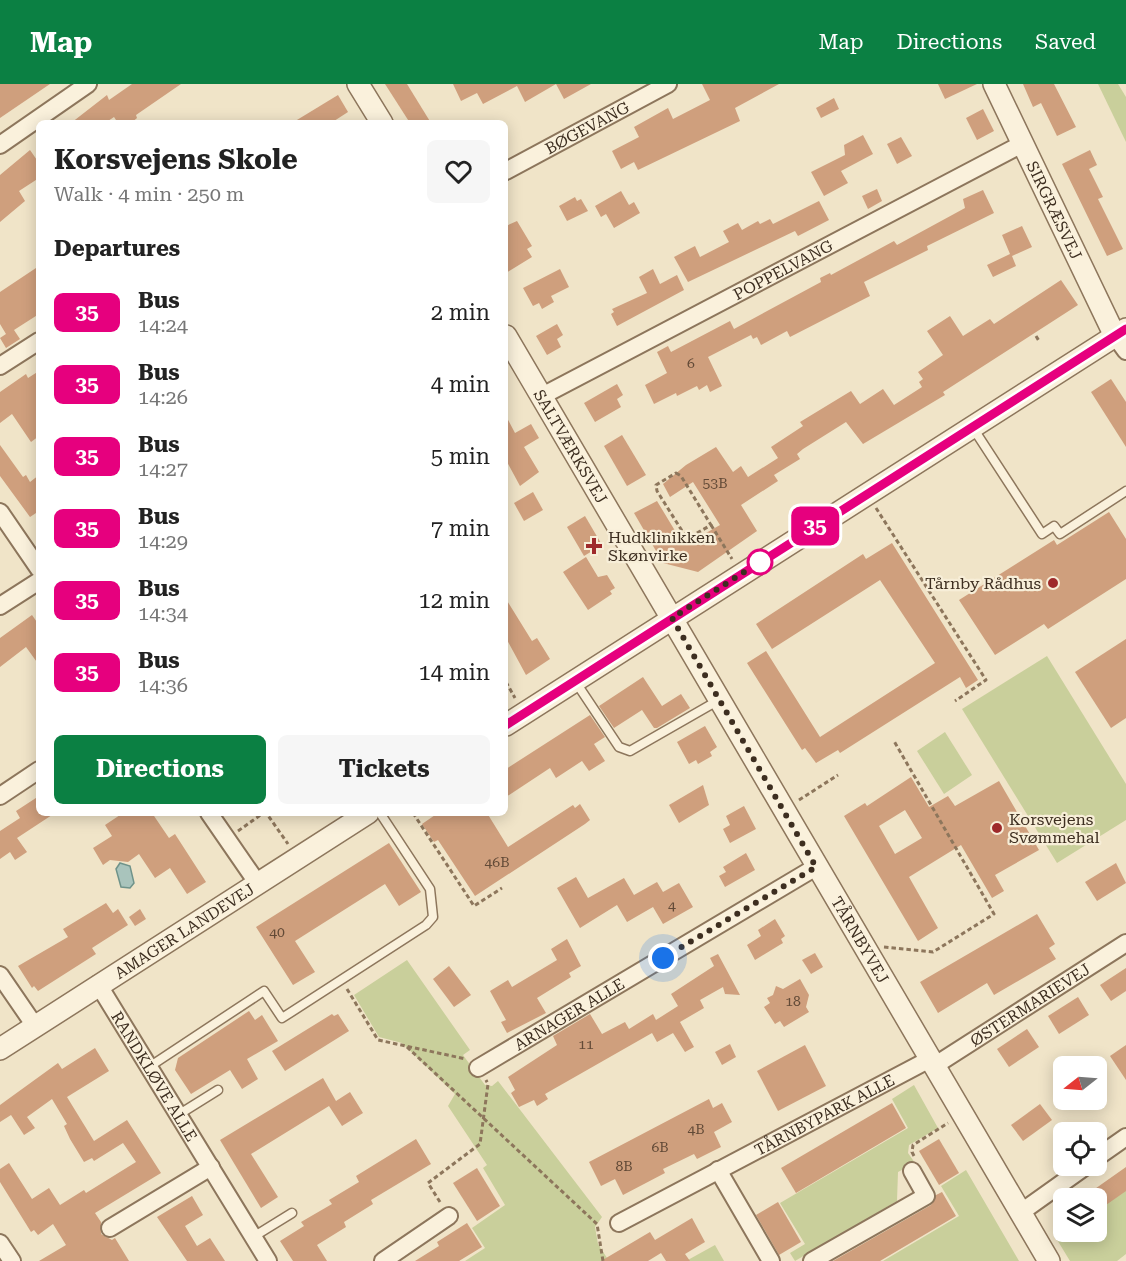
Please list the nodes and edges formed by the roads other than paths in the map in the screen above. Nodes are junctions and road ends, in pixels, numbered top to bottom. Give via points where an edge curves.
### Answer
1 (88, 84) edge
2 (358, 84) edge
3 (668, 84) edge
4 (994, 84) edge
5 (37, 120) edge
6 (378, 120) edge
7 (36, 121) edge
8 (1022, 144) junction
9 (0, 146) edge
10 (508, 170) edge
11 (1122, 338) edge
12 (508, 339) edge
13 (36, 342) edge
14 (0, 366) edge
15 (542, 396) junction
16 (973, 427) junction
17 (1126, 491) edge
18 (0, 513) edge
19 (36, 565) edge
20 (36, 583) edge
21 (0, 606) edge
22 (672, 618) junction
23 (574, 681) junction
24 (719, 700) junction
25 (508, 724) edge
26 (36, 772) edge
27 (0, 796) edge
28 (211, 816) edge
29 (363, 816) edge
30 (382, 816) edge
31 (816, 867) junction
32 (258, 884) junction
33 (1126, 943) edge
34 (0, 975) edge
35 (98, 984) junction
36 (35, 1026) junction
37 (0, 1049) edge
38 (932, 1062) junction
39 (149, 1066) junction
40 (478, 1068) road end
41 (218, 1090) dead end
42 (178, 1115) junction
43 (1126, 1137) edge
44 (1107, 1150) edge
45 (211, 1167) junction
46 (718, 1170) junction
47 (912, 1171) road end
48 (1072, 1176) edge
49 (292, 1213) dead end
50 (1020, 1213) junction
51 (449, 1216) road end
52 (619, 1223) dead end
53 (110, 1228) dead end
54 (253, 1238) junction
55 (0, 1243) edge
56 (12, 1261) edge
57 (268, 1261) edge
58 (383, 1261) edge
59 (771, 1261) edge
60 (812, 1261) edge
61 (1048, 1261) edge

1 - 5 street
2 - 6 street
3 - 10 street, BØGEVANG
4 - 8 street, SIRGRÆSVEJ
7 - 9 street
8 - 11 street, SIRGRÆSVEJ
8 - 15 street, POPPELVANG
11 - 16 street
12 - 15 street, SALTVÆRKSVEJ
13 - 14 street
15 - 22 street, SALTVÆRKSVEJ
16 - 17 lane via 1042,534 1054,526 1060,534
16 - 22 street
18 - 19 street
20 - 21 street
22 - 23 street
22 - 24 street, TÅRNBYVEJ
23 - 24 lane via 619,747 630,751
23 - 25 street
24 - 31 street, TÅRNBYVEJ
26 - 27 street
28 - 32 street
29 - 32 street, AMAGER LANDEVEJ
30 - 39 lane via 430,889 433,917 282,1018 264,992
31 - 38 street, TÅRNBYVEJ
31 - 40 street, ARNAGER ALLE
32 - 35 street, AMAGER LANDEVEJ
33 - 38 street, ØSTERMARIEVEJ
34 - 36 street
35 - 36 street, AMAGER LANDEVEJ
35 - 39 street, RANDKLØVE ALLE
36 - 37 street, AMAGER LANDEVEJ
38 - 46 street, TÅRNBYPARK ALLE
38 - 50 street, TÅRNBYVEJ
39 - 42 street, RANDKLØVE ALLE
41 - 42 lane
42 - 45 street, RANDKLØVE ALLE
43 - 44 street
45 - 53 street
45 - 54 street, RANDKLØVE ALLE
46 - 52 street, TÅRNBYPARK ALLE
46 - 59 street
47 - 60 street via 926,1196
48 - 50 street
49 - 54 lane
50 - 61 street, TÅRNBYVEJ
51 - 58 street
54 - 57 street, RANDKLØVE ALLE
55 - 56 street

